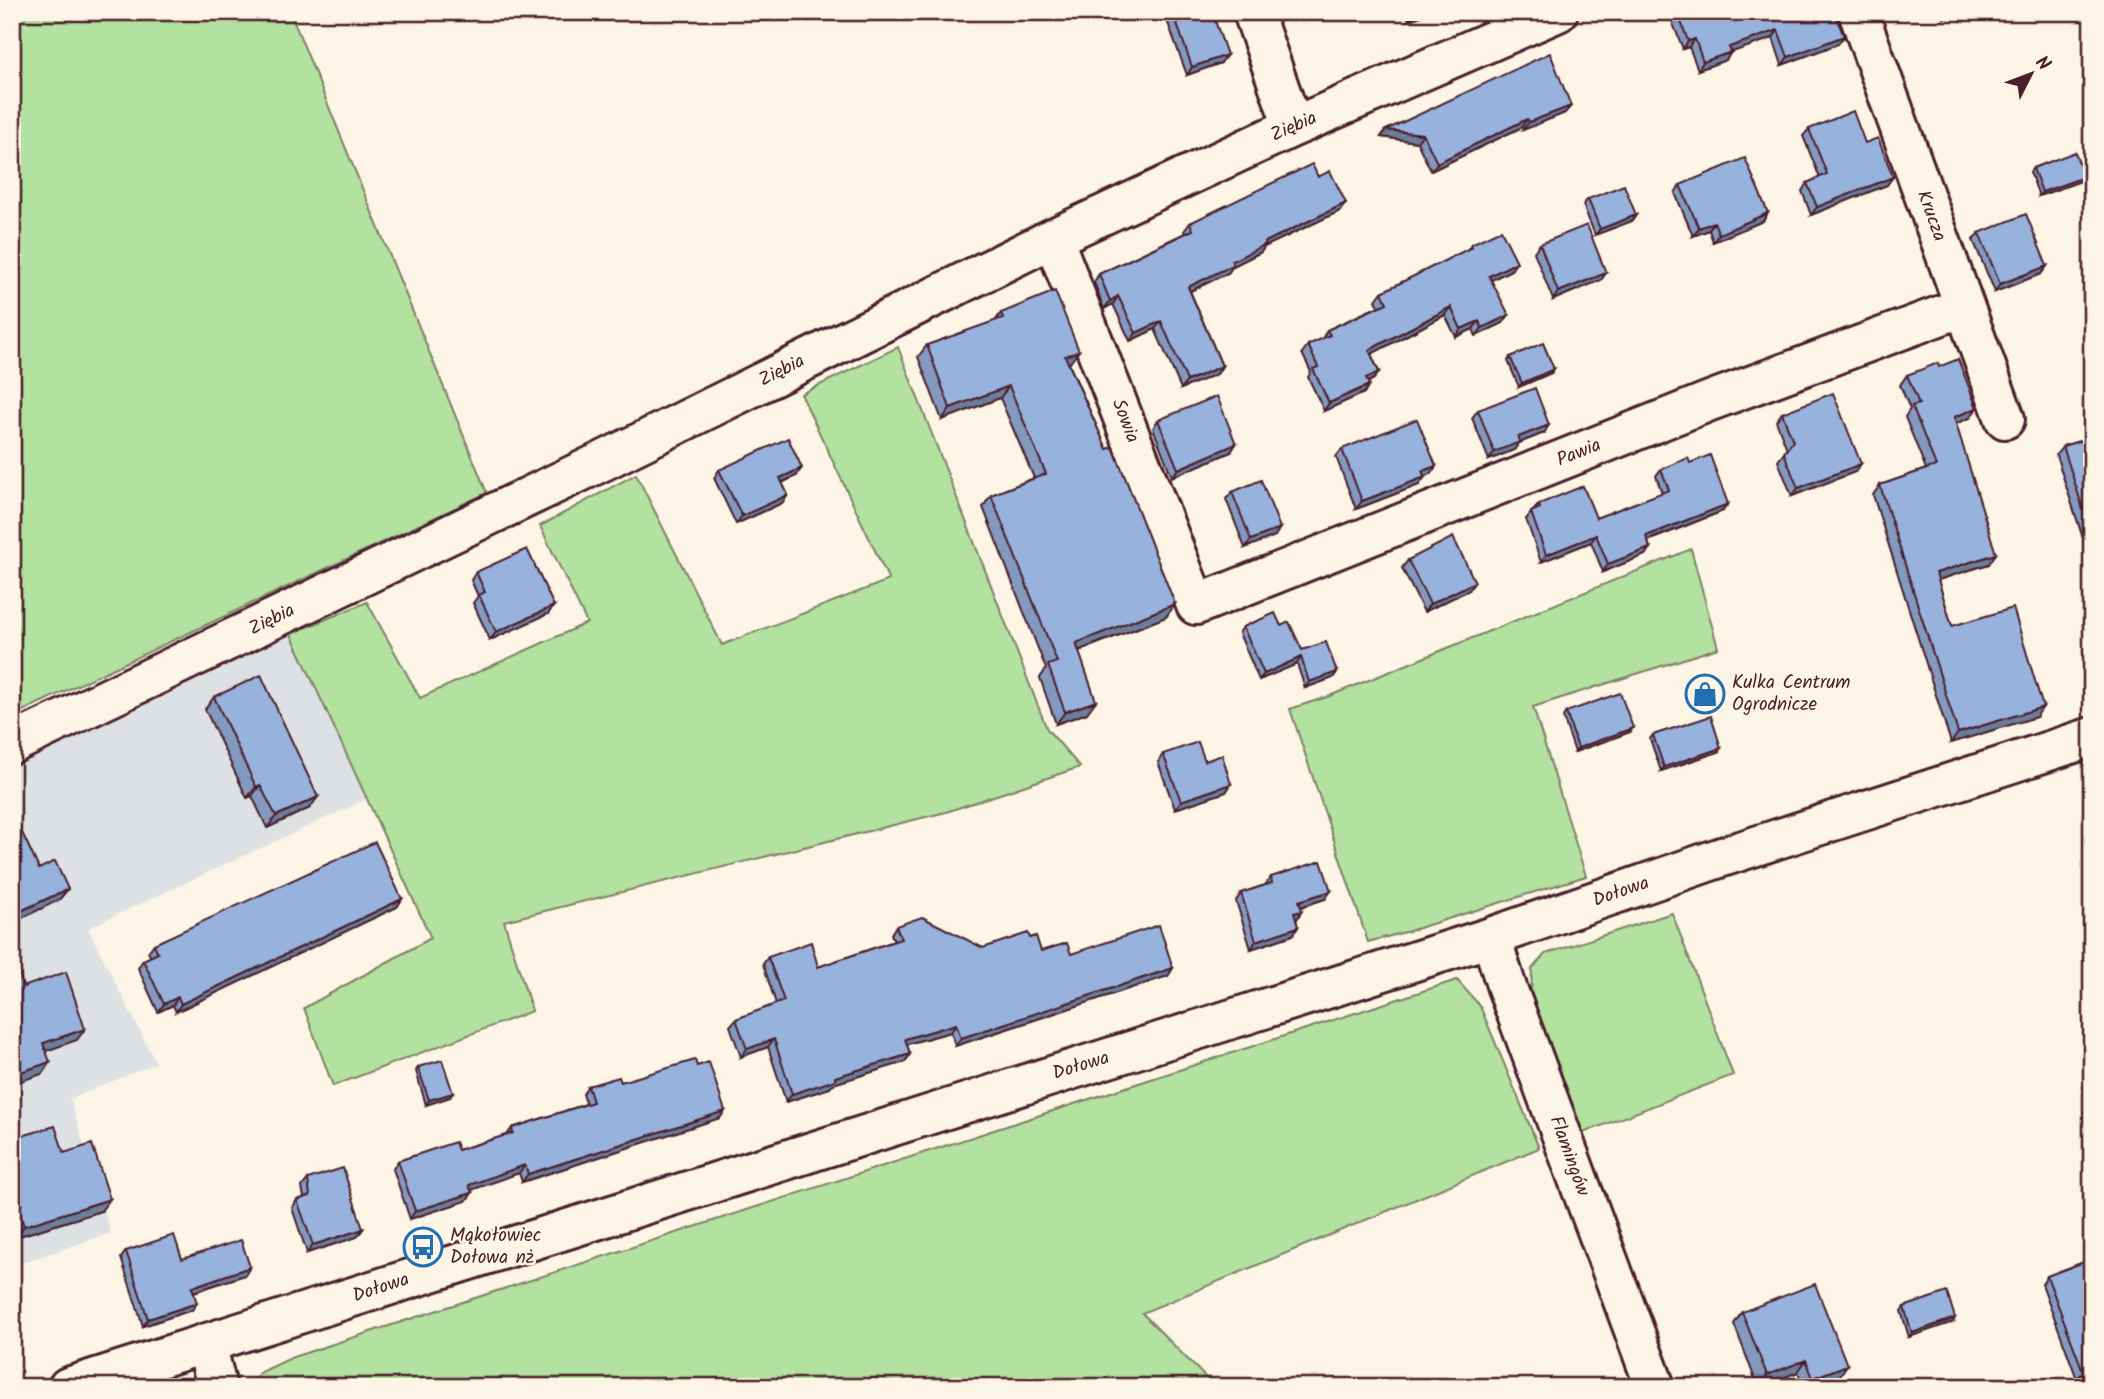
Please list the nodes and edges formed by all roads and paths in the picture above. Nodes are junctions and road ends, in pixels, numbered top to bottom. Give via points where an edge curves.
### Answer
1 (1253, 12) edge
2 (1558, 12) edge
3 (1858, 12) edge
4 (1293, 127) junction
5 (1053, 238) junction
6 (1963, 307) junction
7 (2005, 419) dead end
8 (1196, 605) joint
9 (2092, 737) edge
10 (12, 744) edge
11 (1491, 937) junction
12 (206, 1343) junction
13 (1642, 1383) edge
14 (68, 1387) edge
15 (217, 1387) edge

1 - 4 street
2 - 4 street, Ziębia
3 - 6 street, Krucza
4 - 5 street, Ziębia
5 - 8 street, Sowia
5 - 10 street, Ziębia via 593,466
6 - 7 street, Krucza
6 - 8 street, Pawia via 1710,401
9 - 11 street, Dołowa
11 - 12 street, Dołowa
11 - 13 street, Flamingów
12 - 14 street, Dołowa
12 - 15 street

